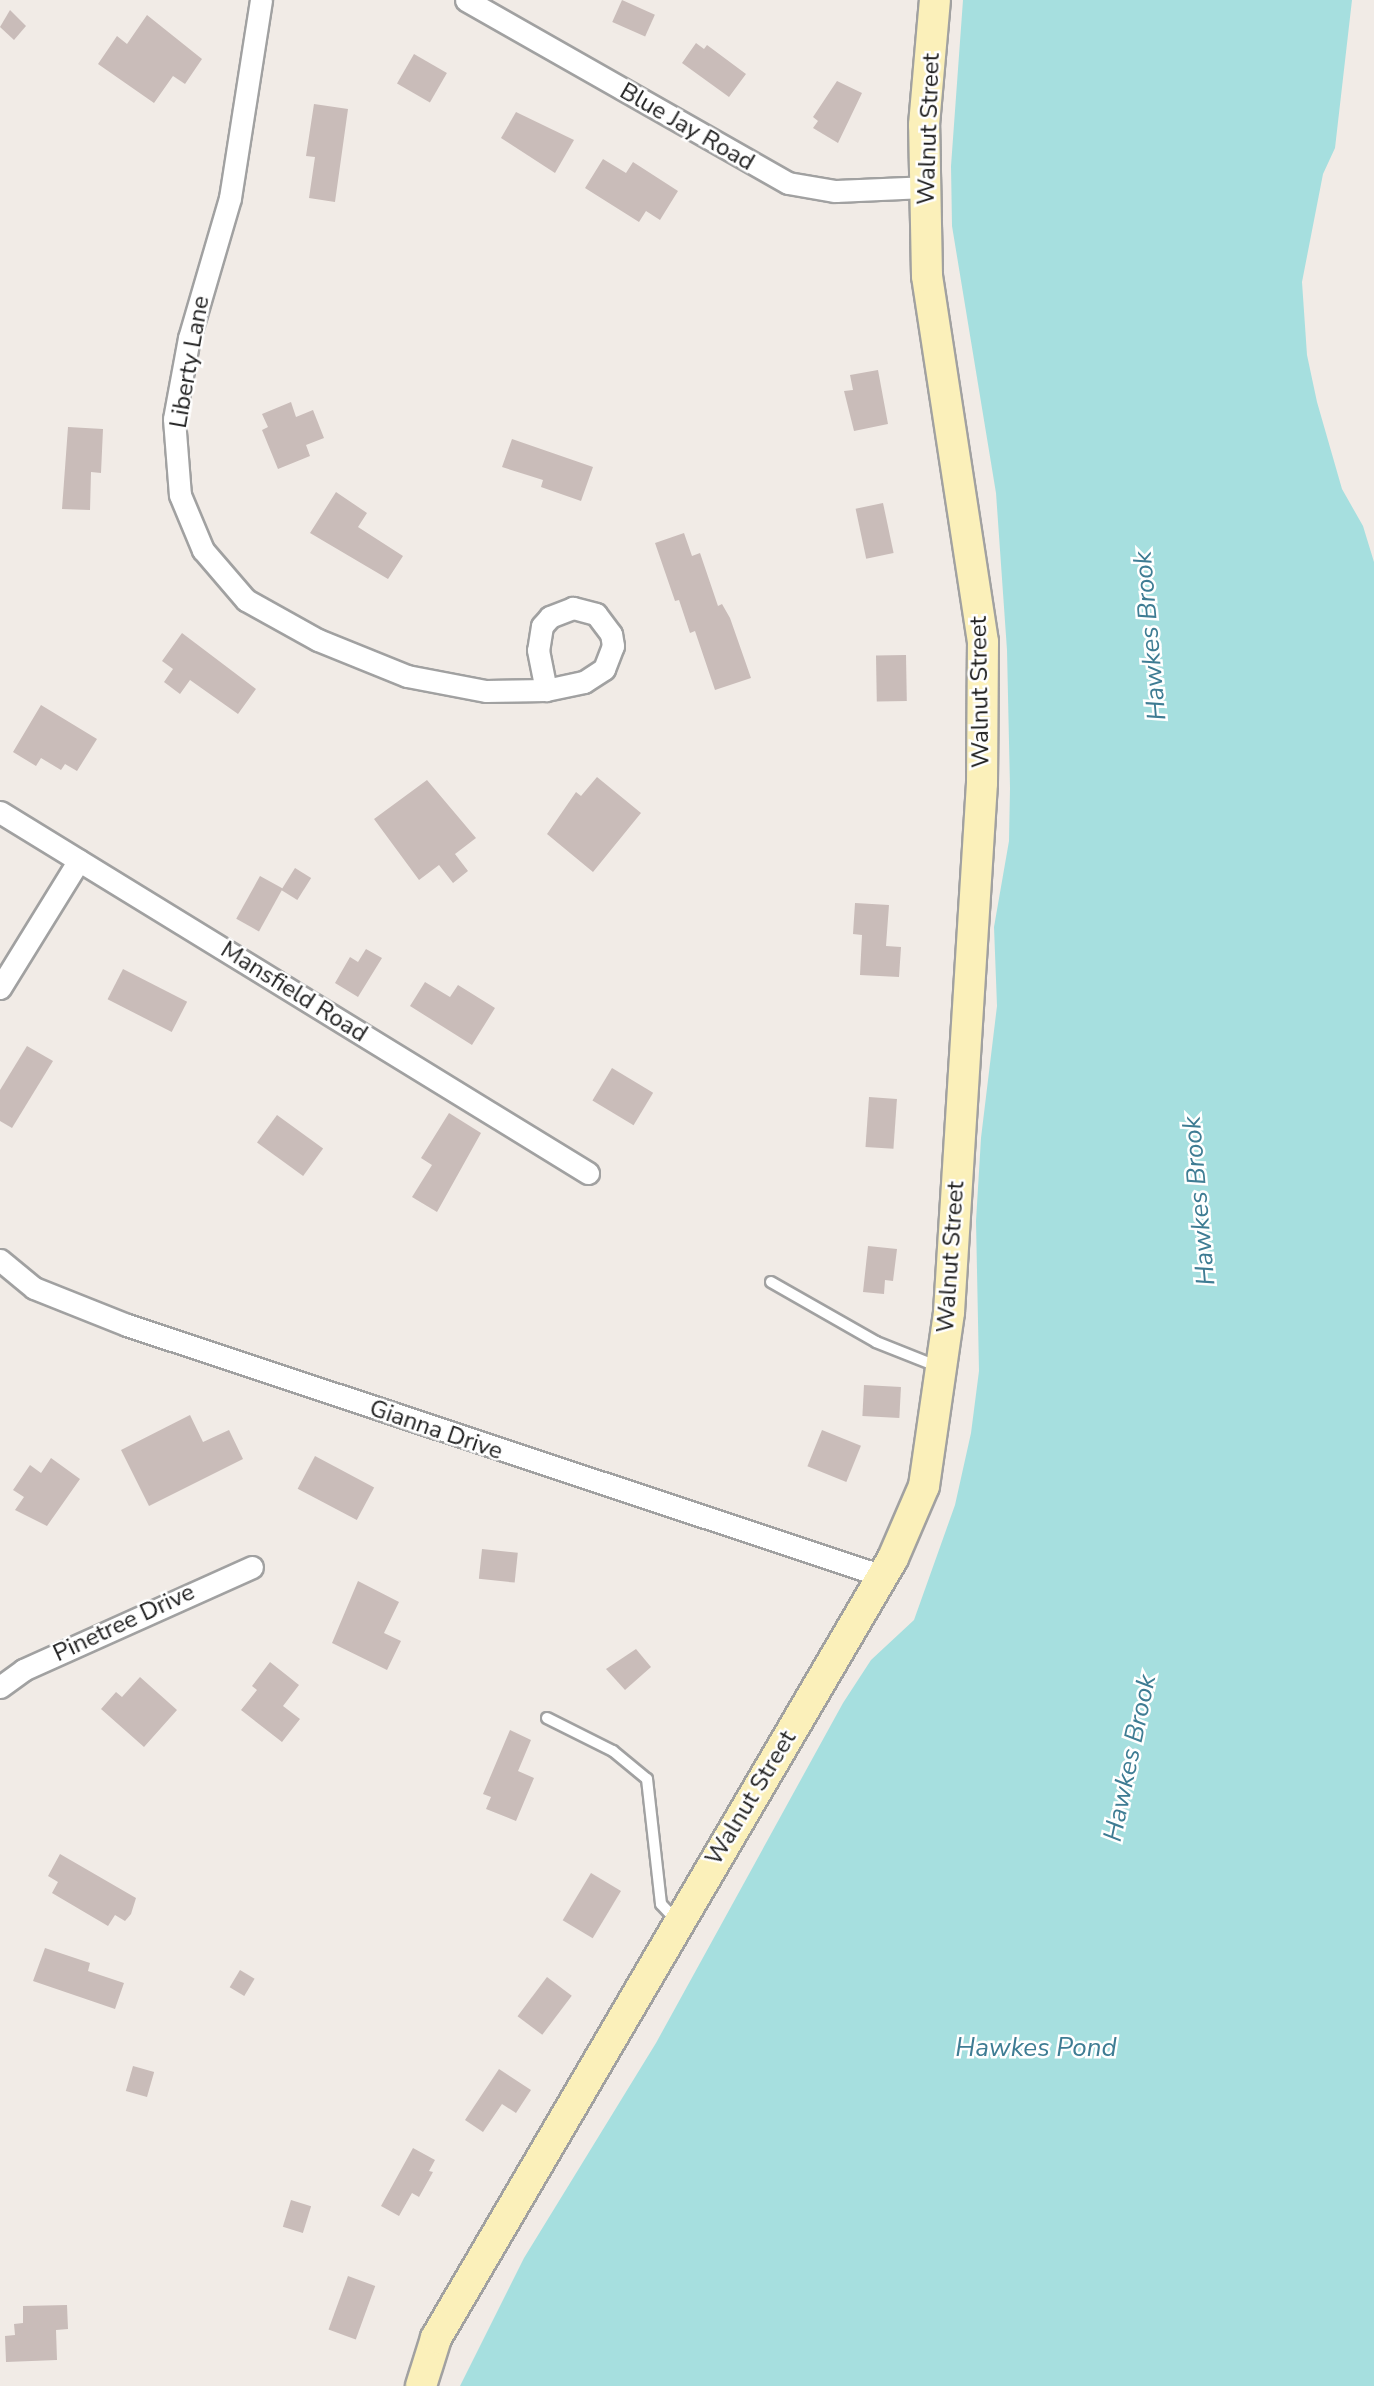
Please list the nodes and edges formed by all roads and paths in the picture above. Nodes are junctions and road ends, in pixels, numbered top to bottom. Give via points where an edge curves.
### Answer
1 (261, 0) edge
2 (466, 0) edge
3 (936, 0) edge
4 (925, 187) junction
5 (546, 690) dead end
6 (0, 812) edge
7 (79, 860) junction
8 (0, 988) edge
9 (588, 1173) dead end
10 (0, 1260) edge
11 (771, 1282) dead end
12 (942, 1368) junction
13 (252, 1567) dead end
14 (883, 1576) junction
15 (0, 1687) edge
16 (547, 1718) dead end
17 (678, 1922) junction
18 (421, 2386) edge

1 - 5 street, Liberty Lane via 230,198 188,338 174,419 180,495 203,550 246,600 317,640 446,687
2 - 4 street, Blue Jay Road via 788,183 835,191
3 - 4 main road, Walnut Street via 924,125
4 - 12 main road, Walnut Street via 926,276 983,642 982,783
6 - 7 street, Mansfield Road
7 - 8 street
7 - 9 street, Mansfield Road
10 - 14 street, Gianna Drive via 34,1288 127,1325
11 - 12 lane via 876,1342
12 - 14 main road, Walnut Street via 924,1486
13 - 15 street, Pinetree Drive via 23,1670
14 - 17 main road, Walnut Street
16 - 17 lane via 614,1751 647,1779 661,1904
17 - 18 main road, Walnut Street via 436,2338

